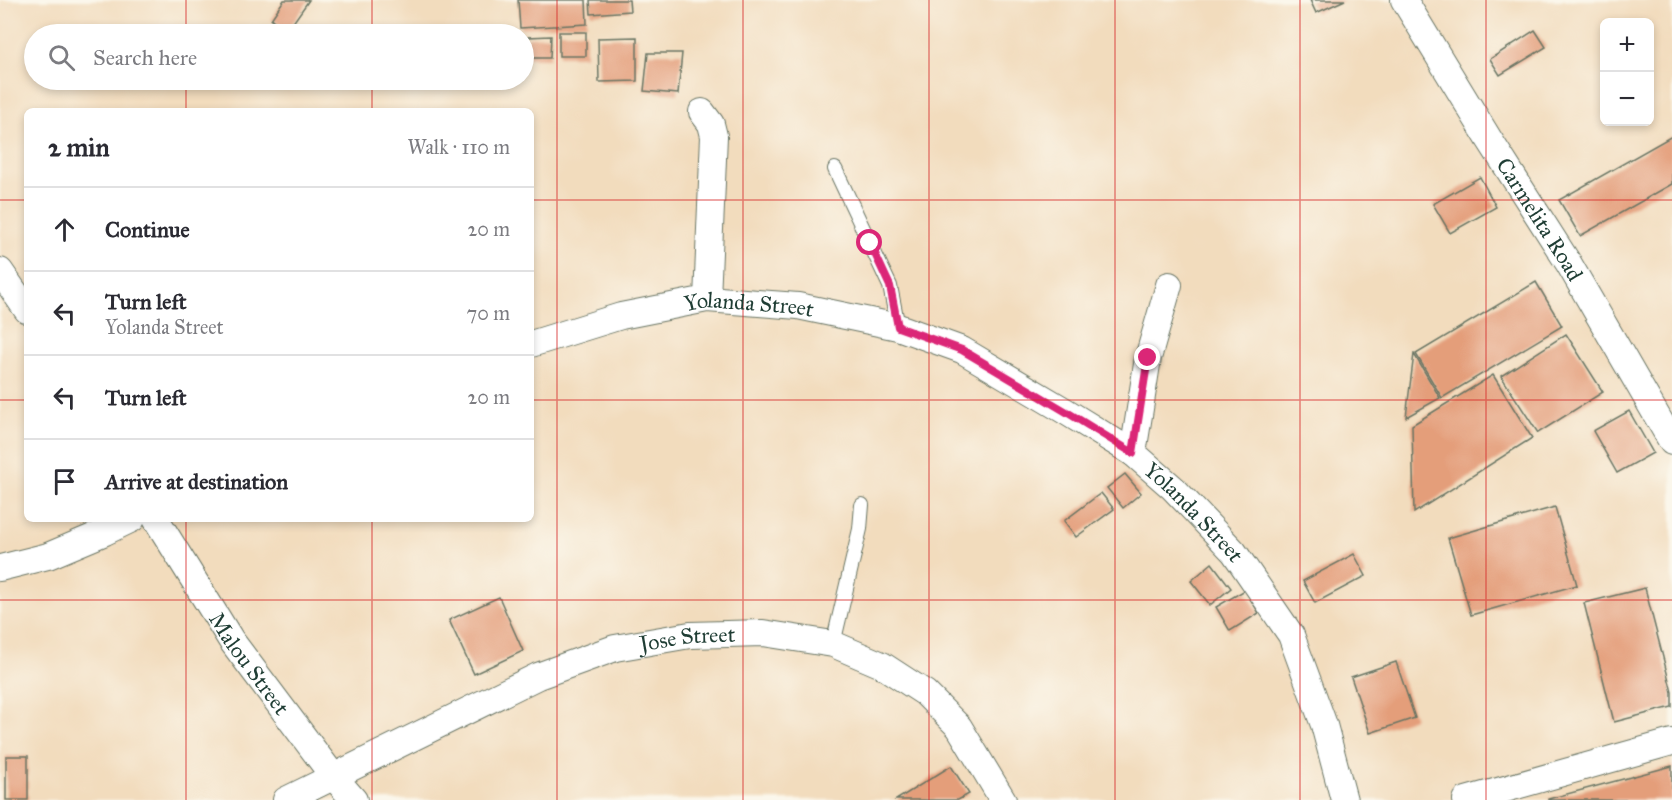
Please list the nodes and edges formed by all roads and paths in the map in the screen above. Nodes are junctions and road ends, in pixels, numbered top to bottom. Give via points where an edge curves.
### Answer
1 (1404, 0) edge
2 (702, 112) dead end
3 (835, 169) dead end
4 (0, 271) edge
5 (1169, 285) dead end
6 (707, 299) junction
7 (24, 306) edge
8 (898, 327) junction
9 (534, 343) edge
10 (1672, 442) edge
11 (1133, 453) junction
12 (862, 505) dead end
13 (126, 522) edge
14 (158, 522) edge
15 (0, 568) edge
16 (833, 644) junction
17 (1672, 742) edge
18 (333, 776) junction
19 (286, 800) edge
20 (354, 800) edge
21 (1003, 800) edge
22 (1344, 800) edge
23 (1466, 800) edge

1 - 10 street, Carmelita Road via 1569,264
2 - 6 street via 714,136
3 - 8 lane via 890,286
4 - 7 street
5 - 11 street via 1148,358
6 - 8 street, Yolanda Street via 798,306
6 - 9 street, Yolanda Street via 621,316
8 - 11 street, Yolanda Street via 962,350
11 - 22 street, Yolanda Street via 1173,488 1234,552 1291,636 1324,725
12 - 16 lane
13 - 15 street via 48,556
14 - 18 street, Malou Street via 231,640
16 - 18 street, Jose Street via 753,633 690,635 615,648 538,676
16 - 21 street, Jose Street via 882,665 925,693 959,727
17 - 23 street
18 - 19 street, Jose Street
18 - 20 street, Malou Street

